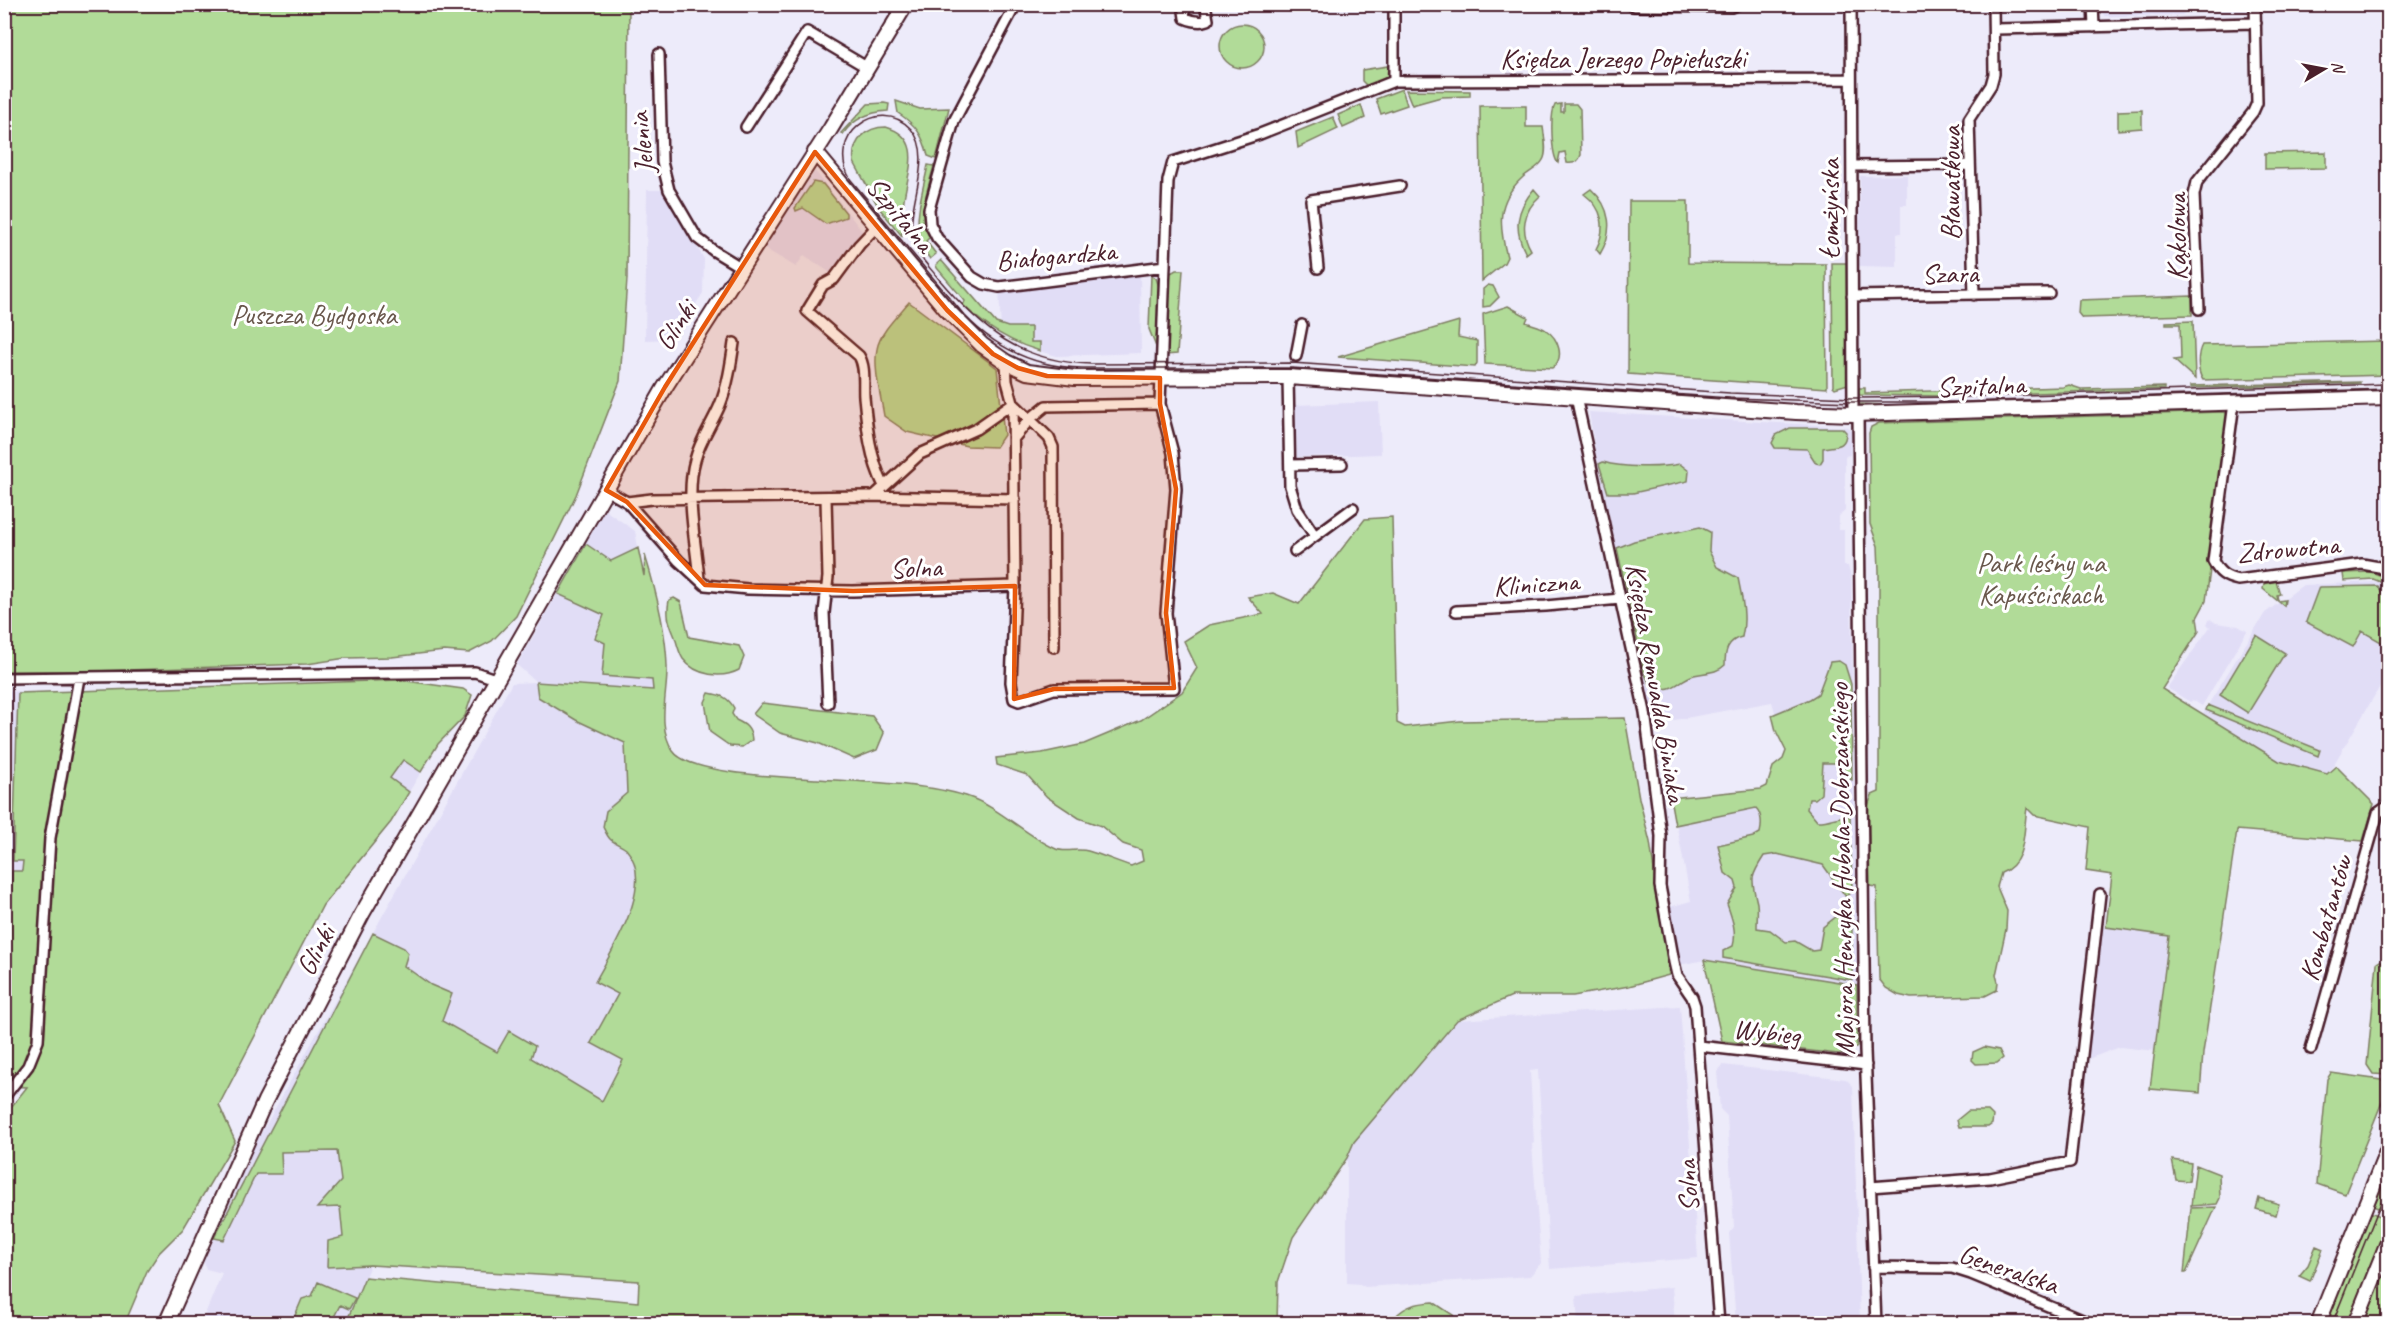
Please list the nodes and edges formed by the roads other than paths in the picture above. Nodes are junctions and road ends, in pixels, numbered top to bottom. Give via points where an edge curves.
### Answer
1 (906, 4) edge
2 (1016, 4) edge
3 (1183, 4) edge
4 (1205, 4) edge
5 (1394, 4) edge
6 (1629, 4) edge
7 (1738, 4) edge
8 (1851, 4) edge
9 (1994, 4) edge
10 (2093, 4) edge
11 (2255, 4) edge
12 (2256, 23) junction
13 (2094, 27) junction
14 (1995, 29) junction
15 (659, 54) dead end
16 (868, 68) junction
17 (1851, 79) junction
18 (1394, 81) junction
19 (746, 127) dead end
20 (815, 152) junction
21 (1969, 165) junction
22 (1852, 166) junction
23 (1400, 186) dead end
24 (878, 225) junction
25 (1165, 266) junction
26 (742, 268) junction
27 (1318, 268) dead end
28 (2049, 293) dead end
29 (1974, 295) junction
30 (1852, 296) junction
31 (2199, 309) dead end
32 (1302, 325) dead end
33 (734, 343) dead end
34 (1296, 356) dead end
35 (1006, 362) junction
36 (1288, 377) junction
37 (1160, 378) junction
38 (1576, 397) junction
39 (2388, 398) edge
40 (1013, 403) junction
41 (2234, 403) junction
42 (1160, 404) junction
43 (1855, 414) junction
44 (1030, 419) junction
45 (1014, 438) junction
46 (1342, 464) dead end
47 (1290, 465) junction
48 (884, 486) junction
49 (606, 490) junction
50 (873, 496) junction
51 (691, 498) junction
52 (826, 498) junction
53 (1015, 499) junction
54 (627, 502) junction
55 (1353, 508) dead end
56 (1315, 536) junction
57 (1295, 551) dead end
58 (2388, 573) edge
59 (699, 579) junction
60 (1015, 586) junction
61 (826, 591) junction
62 (1620, 599) junction
63 (1456, 611) dead end
64 (1054, 647) dead end
65 (4, 678) edge
66 (80, 678) junction
67 (498, 680) junction
68 (828, 703) dead end
69 (2388, 806) edge
70 (2100, 894) dead end
71 (1699, 1046) junction
72 (2311, 1048) dead end
73 (1866, 1065) junction
74 (4, 1097) edge
75 (2388, 1149) edge
76 (1870, 1187) junction
77 (2388, 1242) edge
78 (2385, 1258) edge
79 (1873, 1267) junction
80 (166, 1323) edge
81 (1719, 1323) edge
82 (1876, 1323) edge
83 (2091, 1323) edge
84 (2318, 1323) edge
85 (2355, 1323) edge

1 - 16 street, Glinki
2 - 25 street, Białogardzka via 968,91 949,135 928,209 933,231 972,277 991,286
3 - 4 street via 1185,18 1208,21
5 - 18 street
6 - 7 street via 1731,8
8 - 17 street, Łomżyńska
9 - 14 street, Bławatkowa
10 - 13 street
11 - 12 street, Kąkolowa
12 - 13 street
12 - 31 street, Kąkolowa via 2257,103 2197,182 2194,195
13 - 14 street
14 - 21 street, Bławatkowa via 1991,85 1968,119
15 - 26 street, Jelenia via 662,162 669,190 697,238
16 - 19 street via 807,32
16 - 20 street, Glinki
17 - 18 street, Księdza Jerzego Popiełuszki
17 - 22 street, Łomżyńska
18 - 25 street via 1260,134 1173,162 1169,171
20 - 24 street, Szpitalna
20 - 26 street, Glinki
21 - 22 street
21 - 29 street, Bławatkowa
22 - 30 street, Łomżyńska
23 - 27 street via 1311,200
24 - 35 street, Szpitalna via 947,310 977,341
24 - 48 street via 834,279 823,285 807,311 864,363 869,441
25 - 37 street
26 - 49 street, Glinki via 665,387
28 - 29 street, Szara
29 - 30 street, Szara
30 - 43 street, Łomżyńska
32 - 34 street
33 - 51 street via 720,407 694,460
35 - 37 street, Szpitalna via 1047,376
35 - 40 street
36 - 37 street, Szpitalna
36 - 38 street, Szpitalna
36 - 47 street
37 - 42 street
38 - 43 street, Szpitalna
38 - 62 street, Księdza Romualda Biniaka
39 - 41 street, Szpitalna
40 - 44 street
40 - 45 street
40 - 48 street via 976,429 920,454
41 - 43 street, Szpitalna
41 - 58 street, Zdrowotna via 2213,561 2218,572 2238,580 2362,564
42 - 44 street via 1046,406
42 - 60 street via 1173,453 1176,489 1166,613 1174,688 1054,689 1019,701 1014,699 1011,682
43 - 73 street, Majora Henryka Hubala-Dobrzańskiego
44 - 45 street
44 - 64 street via 1053,447
45 - 53 street
46 - 47 street
47 - 56 street via 1292,497
48 - 50 street
49 - 54 street, Solna
49 - 67 street, Glinki
50 - 52 street
50 - 53 street
51 - 52 street
51 - 54 street
51 - 59 street
52 - 61 street
53 - 60 street
54 - 59 street, Solna
55 - 56 street
56 - 57 street
59 - 61 street, Solna via 705,585
60 - 61 street, Solna
61 - 68 street
62 - 63 street, Kliniczna
62 - 71 street, Księdza Romualda Biniaka via 1645,712 1660,836 1660,886 1677,975 1695,1006
65 - 66 street
66 - 67 street via 475,672
66 - 74 street via 50,838 38,1041 27,1066
67 - 80 street, Glinki via 362,914 265,1101
69 - 72 street, Kombatantów via 2378,813
70 - 76 street via 2070,1162 1981,1179
71 - 73 street, Wybieg
71 - 81 street, Solna
73 - 76 street, Majora Henryka Hubala-Dobrzańskiego
75 - 84 street
76 - 79 street, Majora Henryka Hubala-Dobrzańskiego
77 - 78 street
78 - 85 street
79 - 82 street, Majora Henryka Hubala-Dobrzańskiego
79 - 83 street, Generalska via 1952,1268

